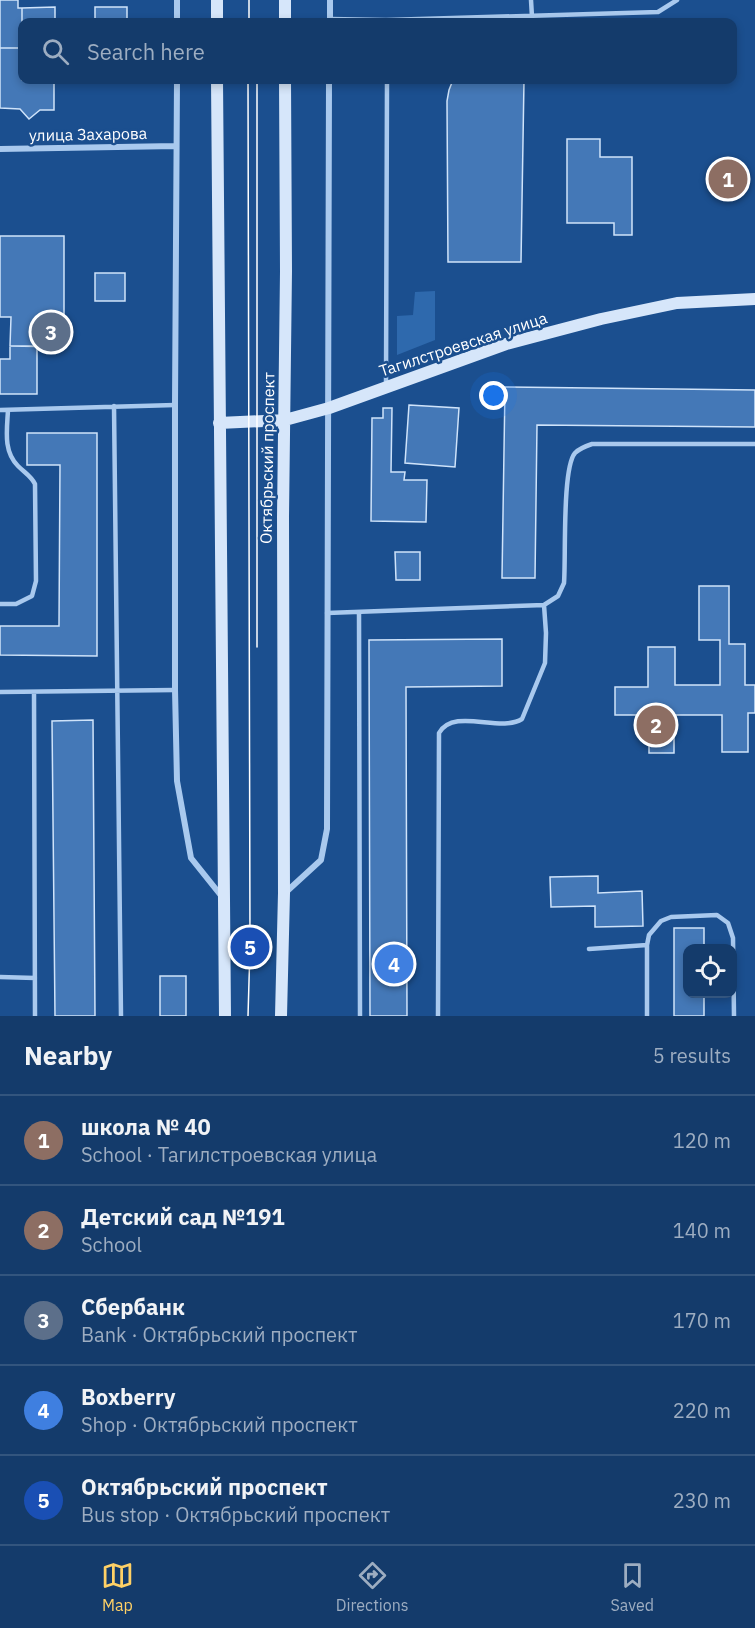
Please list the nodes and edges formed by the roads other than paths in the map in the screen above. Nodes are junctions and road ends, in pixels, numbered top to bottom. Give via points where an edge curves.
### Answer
1 (177, 0) edge
2 (217, 0) edge
3 (285, 0) edge
4 (330, 0) edge
5 (531, 0) edge
6 (677, 0) edge
7 (532, 17) junction
8 (177, 18) edge
9 (217, 18) edge
10 (285, 18) edge
11 (330, 18) edge
12 (496, 18) edge
13 (177, 84) edge
14 (217, 84) edge
15 (285, 84) edge
16 (329, 84) edge
17 (387, 84) edge
18 (176, 146) junction
19 (0, 149) edge
20 (755, 299) edge
21 (386, 387) junction
22 (114, 405) junction
23 (175, 405) junction
24 (329, 408) junction
25 (0, 410) edge
26 (8, 410) junction
27 (285, 420) junction
28 (219, 423) junction
29 (755, 444) edge
30 (0, 604) edge
31 (544, 605) junction
32 (359, 612) junction
33 (327, 613) junction
34 (175, 690) junction
35 (34, 692) junction
36 (116, 692) junction
37 (0, 693) edge
38 (284, 893) junction
39 (226, 902) junction
40 (647, 945) junction
41 (589, 949) dead end
42 (0, 977) edge
43 (35, 978) junction
44 (35, 1016) edge
45 (121, 1016) edge
46 (225, 1016) edge
47 (281, 1016) edge
48 (360, 1016) edge
49 (438, 1016) edge
50 (647, 1016) edge
51 (734, 1016) edge

1 - 8 street
2 - 9 main road
3 - 10 main road
4 - 11 street
5 - 7 lane
6 - 7 lane via 658,12
7 - 12 lane
13 - 18 street
14 - 28 main road
15 - 27 main road, Октябрьский проспект
16 - 24 street
17 - 21 lane
18 - 19 street, улица Захарова
18 - 23 street
20 - 21 main road, Тагилстроевская улица via 677,303 601,319 506,344
21 - 24 main road, Тагилстроевская улица
22 - 23 lane
22 - 26 lane via 78,410
22 - 36 lane
23 - 34 street
24 - 27 main road, Тагилстроевская улица
24 - 33 street
25 - 26 lane
26 - 30 lane via 7,447 19,468 35,484 36,581 32,596 25,601
27 - 28 main road, Тагилстроевская улица
27 - 38 main road, Октябрьский проспект
28 - 39 main road
29 - 31 lane via 592,444 574,453 567,478 564,583 558,596
31 - 32 lane
31 - 49 lane via 545,663 522,719 511,723 454,722 439,733
32 - 33 lane
32 - 48 lane
33 - 38 street via 327,829 321,860
34 - 36 lane
34 - 39 street via 177,782 191,858
35 - 36 lane
35 - 37 lane
35 - 43 lane
36 - 45 lane
38 - 47 main road, Октябрьский проспект
39 - 46 main road
40 - 41 lane
40 - 50 lane
40 - 51 lane via 655,928 671,917 717,915 728,923 734,938
42 - 43 lane
43 - 44 lane

